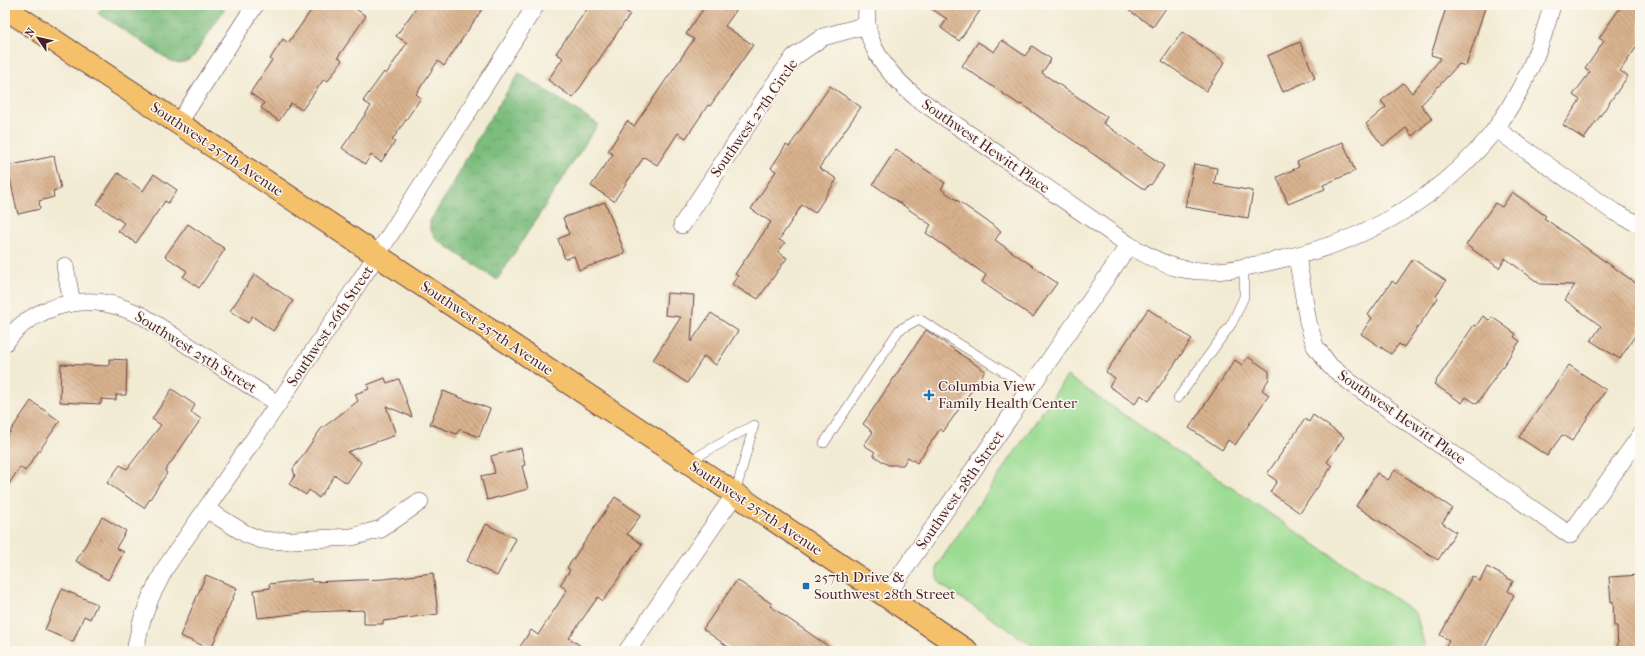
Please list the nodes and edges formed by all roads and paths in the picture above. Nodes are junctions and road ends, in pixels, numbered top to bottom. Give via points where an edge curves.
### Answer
1 (255, 5) edge
2 (536, 5) edge
3 (867, 5) edge
4 (1552, 5) edge
5 (5, 8) edge
6 (867, 25) junction
7 (178, 124) junction
8 (1496, 129) junction
9 (682, 224) dead end
10 (1640, 225) edge
11 (1129, 245) junction
12 (377, 255) junction
13 (1297, 256) junction
14 (65, 266) dead end
15 (1244, 267) junction
16 (72, 303) junction
17 (5, 343) edge
18 (1030, 388) junction
19 (1178, 398) dead end
20 (278, 404) junction
21 (1640, 436) edge
22 (824, 443) dead end
23 (688, 462) junction
24 (735, 494) junction
25 (420, 502) dead end
26 (206, 509) junction
27 (886, 596) junction
28 (135, 651) edge
29 (628, 651) edge
30 (967, 651) edge

1 - 7 street
2 - 12 street, Southwest 26th Street
3 - 6 street, Southwest Hewitt Place
4 - 8 street via 1546,31 1534,61
5 - 7 main road, Southwest 257th Avenue
6 - 9 street, Southwest 27th Circle via 823,37 794,57
6 - 11 street, Southwest Hewitt Place via 876,52 896,81 916,98
7 - 12 main road, Southwest 257th Avenue
8 - 10 street via 1614,212
8 - 13 street via 1447,180 1410,208 1380,226
11 - 15 street via 1174,267 1200,272 1224,272
11 - 18 street, Southwest 28th Street
12 - 20 street, Southwest 26th Street
12 - 23 main road, Southwest 257th Avenue
13 - 15 street
13 - 21 street, Southwest Hewitt Place via 1308,322 1315,346 1330,366 1570,535
14 - 16 street
15 - 19 lane via 1244,296 1232,323
16 - 17 street, Southwest 25th Street via 49,309 28,320
16 - 20 street, Southwest 25th Street via 97,302 121,307 143,316
18 - 22 lane via 919,320 899,330
18 - 27 street, Southwest 28th Street
20 - 26 street, Southwest 26th Street
23 - 24 main road, Southwest 257th Avenue
23 - 24 lane via 754,425
24 - 27 main road, Southwest 257th Avenue
24 - 29 street
25 - 26 street via 381,529 352,537 275,541 262,540 246,534
26 - 28 street, Southwest 26th Street via 166,567 151,596 141,623
27 - 30 main road, Southwest 257th Avenue

